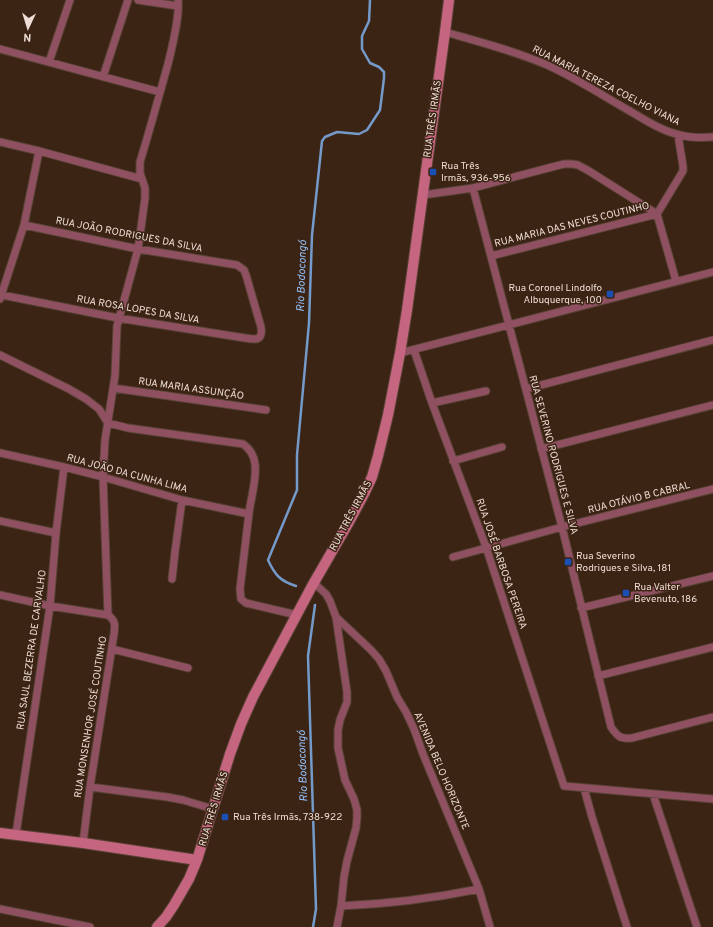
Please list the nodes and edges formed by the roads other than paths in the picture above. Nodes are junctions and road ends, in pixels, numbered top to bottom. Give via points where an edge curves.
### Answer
1 (70, 0) edge
2 (128, 0) edge
3 (138, 0) edge
4 (449, 0) edge
5 (178, 3) edge
6 (445, 32) junction
7 (0, 48) edge
8 (49, 62) junction
9 (103, 77) junction
10 (160, 92) junction
11 (678, 135) junction
12 (713, 137) edge
13 (0, 142) edge
14 (39, 151) junction
15 (142, 179) junction
16 (473, 188) junction
17 (423, 195) junction
18 (657, 214) junction
19 (24, 225) junction
20 (138, 249) junction
21 (491, 256) junction
22 (713, 272) edge
23 (676, 281) junction
24 (1, 298) edge
25 (118, 318) junction
26 (509, 325) junction
27 (261, 327) joint
28 (713, 340) edge
29 (414, 350) junction
30 (400, 353) junction
31 (0, 355) edge
32 (113, 388) junction
33 (526, 389) junction
34 (486, 391) dead end
35 (432, 403) junction
36 (713, 406) edge
37 (266, 410) dead end
38 (108, 424) junction
39 (502, 447) dead end
40 (541, 449) junction
41 (0, 453) edge
42 (454, 461) junction
43 (64, 467) junction
44 (103, 477) junction
45 (713, 489) edge
46 (182, 500) junction
47 (249, 514) junction
48 (0, 521) edge
49 (562, 527) junction
50 (56, 533) junction
51 (486, 547) junction
52 (453, 557) dead end
53 (713, 576) edge
54 (172, 579) dead end
55 (313, 584) junction
56 (0, 595) edge
57 (50, 606) junction
58 (581, 608) junction
59 (108, 615) junction
60 (296, 615) junction
61 (336, 617) junction
62 (713, 647) edge
63 (112, 649) junction
64 (188, 668) dead end
65 (598, 676) junction
66 (713, 717) edge
67 (90, 787) junction
68 (584, 788) junction
69 (653, 794) junction
70 (713, 799) edge
71 (213, 809) junction
72 (0, 832) edge
73 (16, 834) junction
74 (83, 843) junction
75 (197, 860) junction
76 (479, 889) junction
77 (341, 906) junction
78 (0, 909) edge
79 (48, 918) junction
80 (48, 927) edge
81 (90, 927) edge
82 (157, 927) edge
83 (337, 927) edge
84 (490, 927) edge
85 (627, 927) edge
86 (697, 927) edge

1 - 8 street
2 - 9 street
3 - 5 street
4 - 6 street, RUA TRÊS IRMÃS
5 - 10 street, RUA MONSENHOR JOSÉ COUTINHO via 173,43
6 - 11 street, RUA MARIA TEREZA COELHO VIANA via 525,56 549,66 664,130
6 - 17 street, RUA TRÊS IRMÃS
7 - 8 street
8 - 9 street
9 - 10 street
10 - 15 street, RUA MONSENHOR JOSÉ COUTINHO via 140,162
11 - 12 street, RUA MARIA TEREZA COELHO VIANA via 694,138
11 - 18 street via 683,171
13 - 14 street
14 - 15 street
14 - 19 street
15 - 20 street, RUA MONSENHOR JOSÉ COUTINHO via 145,198
16 - 17 street
16 - 18 street via 572,164 589,171
16 - 21 street, RUA SEVERINO RODRIGUES E SILVA
17 - 30 street, RUA TRÊS IRMÃS
18 - 21 street, RUA MARIA DAS NEVES COUTINHO
18 - 23 street
19 - 20 street, RUA JOÃO RODRIGUES DA SILVA
19 - 24 street
20 - 25 street, RUA MONSENHOR JOSÉ COUTINHO
20 - 27 street, RUA JOÃO RODRIGUES DA SILVA via 230,263 241,267 246,275
21 - 26 street, RUA SEVERINO RODRIGUES E SILVA
22 - 23 street
23 - 26 street
24 - 25 street, RUA ROSA LOPES DA SILVA
25 - 27 street, RUA ROSA LOPES DA SILVA via 252,340 260,337
25 - 32 street, RUA MONSENHOR JOSÉ COUTINHO
26 - 29 street
26 - 33 street, RUA SEVERINO RODRIGUES E SILVA
28 - 33 street
29 - 30 street
29 - 35 street, RUA JOSÉ BARBOSA PEREIRA
30 - 55 street, RUA TRÊS IRMÃS via 388,415 372,476 353,515
31 - 38 street via 86,399 99,409
32 - 37 street, RUA MARIA ASSUNÇÃO
32 - 38 street, RUA MONSENHOR JOSÉ COUTINHO
33 - 40 street, RUA SEVERINO RODRIGUES E SILVA
34 - 35 street
35 - 42 street, RUA JOSÉ BARBOSA PEREIRA
36 - 40 street
38 - 44 street, RUA MONSENHOR JOSÉ COUTINHO
38 - 47 street via 243,444 249,448 255,463
39 - 42 street
40 - 49 street, RUA SEVERINO RODRIGUES E SILVA
41 - 43 street, RUA JOÃO DA CUNHA LIMA
42 - 51 street, RUA JOSÉ BARBOSA PEREIRA
43 - 44 street, RUA JOÃO DA CUNHA LIMA
43 - 50 street, RUA SAUL BEZERRA DE CARVALHO
44 - 46 street, RUA JOÃO DA CUNHA LIMA
44 - 59 street, RUA MONSENHOR JOSÉ COUTINHO
45 - 49 street, RUA OTÁVIO B CABRAL
46 - 47 street, RUA JOÃO DA CUNHA LIMA
46 - 54 street
47 - 60 street via 241,599 246,603
48 - 50 street
49 - 51 street, RUA OTÁVIO B CABRAL
49 - 58 street, RUA SEVERINO RODRIGUES E SILVA
50 - 57 street, RUA SAUL BEZERRA DE CARVALHO
51 - 52 street, RUA OTÁVIO B CABRAL
51 - 68 street, RUA JOSÉ BARBOSA PEREIRA via 564,786
53 - 58 street
55 - 60 street, RUA TRÊS IRMÃS
55 - 61 street via 326,594
56 - 57 street
57 - 59 street
57 - 73 street, RUA SAUL BEZERRA DE CARVALHO
58 - 65 street, RUA SEVERINO RODRIGUES E SILVA
59 - 63 street, RUA MONSENHOR JOSÉ COUTINHO via 115,625
60 - 71 street, RUA TRÊS IRMÃS via 241,724
61 - 76 street, AVENIDA BELO HORIZONTE via 371,650 386,671 414,729
61 - 77 street via 347,692 347,702 338,730 338,748 345,780 357,810 356,828 345,869
62 - 65 street
63 - 64 street
63 - 67 street, RUA MONSENHOR JOSÉ COUTINHO
65 - 66 street, RUA SEVERINO RODRIGUES E SILVA via 611,727 620,737 632,738
67 - 71 street via 167,797
67 - 74 street, RUA MONSENHOR JOSÉ COUTINHO
68 - 69 street
68 - 85 street
69 - 70 street
69 - 86 street
71 - 75 street, RUA TRÊS IRMÃS
72 - 73 street
73 - 74 street
74 - 75 street
75 - 82 street, RUA TRÊS IRMÃS via 174,905
76 - 77 street via 393,902
76 - 84 street, AVENIDA BELO HORIZONTE
77 - 83 street
78 - 79 street
79 - 80 street
79 - 81 street

